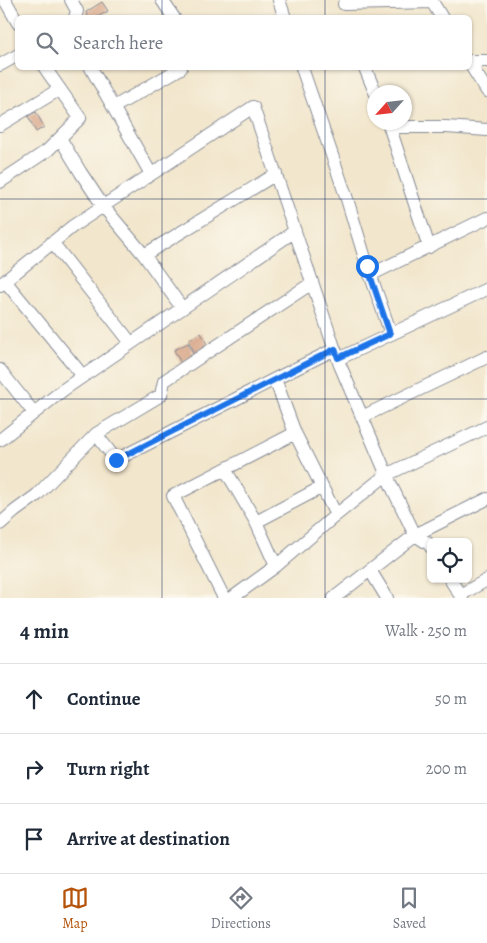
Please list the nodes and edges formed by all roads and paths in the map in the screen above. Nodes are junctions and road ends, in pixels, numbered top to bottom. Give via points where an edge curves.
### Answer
1 (5, 0) edge
2 (71, 0) edge
3 (162, 0) edge
4 (278, 0) edge
5 (432, 1) edge
6 (343, 2) edge
7 (75, 15) edge
8 (172, 15) edge
9 (284, 15) edge
10 (347, 15) edge
11 (440, 15) edge
12 (15, 18) edge
13 (15, 56) edge
14 (487, 61) edge
15 (472, 62) edge
16 (0, 65) edge
17 (472, 65) edge
18 (46, 70) edge
19 (92, 70) edge
20 (178, 70) edge
21 (303, 70) edge
22 (366, 70) edge
23 (372, 85) edge
24 (60, 89) junction
25 (487, 91) edge
26 (114, 107) junction
27 (0, 124) edge
28 (412, 126) edge
29 (391, 130) edge
30 (487, 130) edge
31 (60, 138) junction
32 (151, 174) junction
33 (276, 174) junction
34 (0, 182) edge
35 (103, 206) junction
36 (487, 218) edge
37 (295, 231) junction
38 (52, 242) junction
39 (429, 247) junction
40 (144, 255) junction
41 (370, 275) junction
42 (3, 283) edge
43 (312, 283) junction
44 (487, 289) edge
45 (182, 308) junction
46 (390, 334) junction
47 (132, 343) junction
48 (336, 354) junction
49 (487, 358) edge
50 (0, 370) edge
51 (83, 376) junction
52 (275, 379) junction
53 (34, 413) junction
54 (362, 417) junction
55 (487, 427) edge
56 (296, 432) junction
57 (96, 434) junction
58 (0, 440) edge
59 (225, 469) junction
60 (386, 475) junction
61 (322, 488) junction
62 (487, 499) edge
63 (336, 515) junction
64 (256, 522) junction
65 (0, 524) edge
66 (415, 535) junction
67 (427, 543) edge
68 (276, 566) junction
69 (370, 570) junction
70 (487, 580) edge
71 (452, 583) edge
72 (461, 597) edge
73 (224, 598) edge
74 (232, 598) edge
75 (334, 598) edge
76 (387, 598) edge

1 - 12 street
2 - 7 street via 77,11
3 - 8 street
4 - 9 street
5 - 6 street
5 - 11 street
6 - 10 street
13 - 16 street
14 - 15 street
17 - 25 street
18 - 24 street
19 - 26 street
20 - 26 street
21 - 41 street
22 - 23 street
24 - 27 street
24 - 31 street via 80,118
26 - 32 street
28 - 30 street
29 - 39 street
31 - 34 street via 48,150
31 - 35 street
32 - 33 street via 253,107
32 - 35 street
33 - 37 street
33 - 40 street
35 - 38 street
35 - 40 street
36 - 39 street
37 - 43 street
37 - 45 street
38 - 42 street
38 - 47 street
39 - 41 street
40 - 45 street
41 - 46 street
42 - 51 street
43 - 48 street
43 - 57 street via 164,381 161,396
44 - 46 street
45 - 47 street
46 - 48 street
47 - 51 street
48 - 52 street
48 - 54 street
49 - 54 street
50 - 53 street
51 - 53 street
52 - 56 street
52 - 57 street via 116,460
53 - 58 street
54 - 60 street
55 - 60 street
56 - 59 street
56 - 61 street
57 - 65 street via 38,495
59 - 64 street
59 - 73 street via 173,496
60 - 63 street
60 - 66 street
61 - 63 street
61 - 64 street
62 - 66 street
63 - 68 street
64 - 68 street
66 - 67 street
66 - 69 street
68 - 74 street
69 - 75 street
69 - 76 street
70 - 72 street
71 - 72 street

